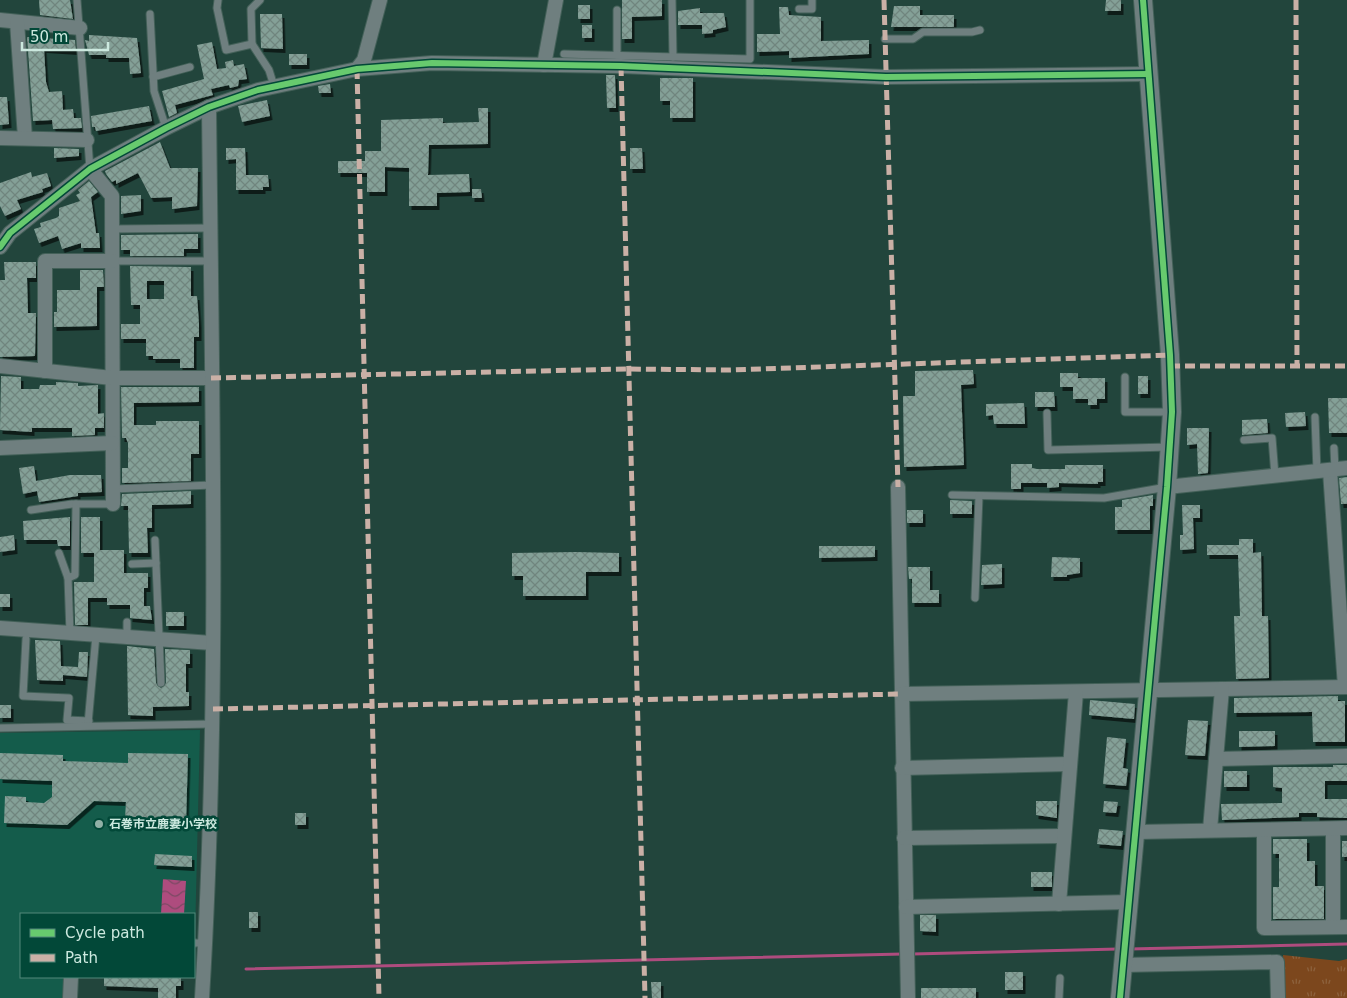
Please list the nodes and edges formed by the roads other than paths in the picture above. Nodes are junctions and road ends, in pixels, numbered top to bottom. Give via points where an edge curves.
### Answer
1 (77, 0) edge
2 (218, 0) edge
3 (260, 0) edge
4 (380, 0) edge
5 (556, 0) edge
6 (672, 0) edge
7 (750, 0) edge
8 (812, 0) edge
9 (1143, 0) edge
10 (799, 9) dead end
11 (617, 10) dead end
12 (150, 14) dead end
13 (0, 20) edge
14 (16, 22) junction
15 (80, 28) junction
16 (980, 30) dead end
17 (885, 38) dead end
18 (252, 44) junction
19 (564, 54) dead end
20 (617, 55) junction
21 (673, 57) junction
22 (544, 65) junction
23 (190, 66) dead end
24 (357, 69) junction
25 (1148, 74) junction
26 (154, 77) junction
27 (274, 86) junction
28 (209, 107) junction
29 (166, 128) junction
30 (0, 138) edge
31 (25, 138) junction
32 (87, 140) junction
33 (90, 169) junction
34 (210, 228) junction
35 (112, 229) junction
36 (0, 247) edge
37 (112, 261) junction
38 (210, 261) junction
39 (0, 366) edge
40 (46, 371) junction
41 (1125, 377) dead end
42 (112, 378) junction
43 (211, 378) junction
44 (1172, 412) junction
45 (1047, 414) dead end
46 (1315, 418) dead end
47 (1244, 440) dead end
48 (112, 443) junction
49 (1170, 447) junction
50 (0, 448) edge
51 (1334, 448) dead end
52 (1332, 470) edge
53 (1274, 476) junction
54 (212, 485) junction
55 (898, 487) dead end
56 (1167, 487) junction
57 (112, 488) junction
58 (952, 495) dead end
59 (979, 496) junction
60 (76, 504) junction
61 (113, 504) joint
62 (31, 510) dead end
63 (155, 540) dead end
64 (59, 553) dead end
65 (132, 564) dead end
66 (156, 564) junction
67 (68, 578) junction
68 (1342, 578) edge
69 (975, 598) dead end
70 (127, 622) dead end
71 (0, 628) edge
72 (70, 633) junction
73 (96, 636) junction
74 (127, 637) junction
75 (26, 639) dead end
76 (160, 640) junction
77 (212, 643) junction
78 (161, 683) dead end
79 (1346, 687) edge
80 (1222, 689) junction
81 (1149, 690) junction
82 (1076, 692) junction
83 (901, 694) junction
84 (88, 724) junction
85 (212, 724) junction
86 (0, 728) edge
87 (1347, 756) edge
88 (1216, 759) junction
89 (1070, 764) junction
90 (902, 768) junction
91 (1347, 828) edge
92 (1333, 829) junction
93 (1210, 830) junction
94 (1264, 830) junction
95 (1136, 832) junction
96 (1064, 836) junction
97 (904, 838) junction
98 (1130, 902) junction
99 (1059, 904) junction
100 (906, 908) junction
101 (1340, 927) edge
102 (199, 943) edge
103 (1124, 955) junction
104 (71, 978) edge
105 (1060, 978) dead end
106 (70, 998) edge
107 (202, 998) edge
108 (908, 998) edge
109 (1059, 998) edge
110 (1120, 998) edge
111 (1278, 998) edge

1 - 15 lane
2 - 18 lane via 226,50
3 - 18 lane via 251,9
4 - 24 street via 364,60
5 - 22 street
6 - 21 lane
7 - 21 lane via 750,59
8 - 10 lane via 812,9
9 - 25 street
11 - 20 lane
12 - 26 lane
13 - 14 street
14 - 15 street
14 - 31 street
15 - 32 lane
16 - 17 lane via 923,32 913,39
18 - 27 lane via 269,70
19 - 20 lane
20 - 21 lane
22 - 24 street via 432,63
22 - 25 street via 886,77
23 - 26 lane
24 - 27 street
25 - 44 street
26 - 29 lane via 154,91
27 - 28 street
28 - 29 street
28 - 34 street
29 - 33 street
30 - 31 street
31 - 32 street
32 - 33 lane
33 - 35 street via 112,196
33 - 36 street via 10,233
34 - 35 lane
34 - 38 street
35 - 37 street
37 - 38 lane
37 - 40 street via 45,261
37 - 42 street
38 - 43 street
39 - 40 street
40 - 42 street
41 - 44 lane via 1125,412
42 - 43 street
42 - 48 street
43 - 54 street
44 - 49 street
45 - 49 lane via 1048,450
46 - 52 lane
47 - 53 lane via 1272,438
48 - 50 street
48 - 57 street
49 - 56 street
51 - 52 lane
52 - 53 street
52 - 68 street
53 - 56 street
54 - 57 lane
54 - 77 street
55 - 83 street
56 - 59 lane via 1104,498
56 - 81 street
57 - 61 street
58 - 59 lane
59 - 69 lane
60 - 61 lane
60 - 62 lane
60 - 67 lane via 75,575
63 - 66 lane
64 - 67 lane
65 - 66 lane
66 - 76 lane
67 - 72 lane
68 - 79 street
70 - 74 lane
71 - 72 street
72 - 73 street
73 - 74 street
73 - 84 lane
74 - 76 street
75 - 84 lane via 22,696 69,698 67,720
76 - 77 street
76 - 78 lane
77 - 85 street
79 - 80 street
80 - 81 street
80 - 88 street
81 - 82 street
81 - 95 street
82 - 83 street
82 - 89 street
83 - 90 street
84 - 85 lane
84 - 86 lane
85 - 102 street
87 - 88 street
88 - 93 street
89 - 90 street
89 - 96 street
90 - 97 street
91 - 92 street
92 - 94 street
92 - 101 street
93 - 94 street
93 - 95 street
94 - 101 street via 1264,928
95 - 98 street
96 - 97 street
96 - 99 street
97 - 100 street
98 - 99 street
98 - 103 street
99 - 100 street
100 - 108 street
102 - 107 street
103 - 110 street
103 - 111 street via 1277,962
104 - 106 street
105 - 109 lane

